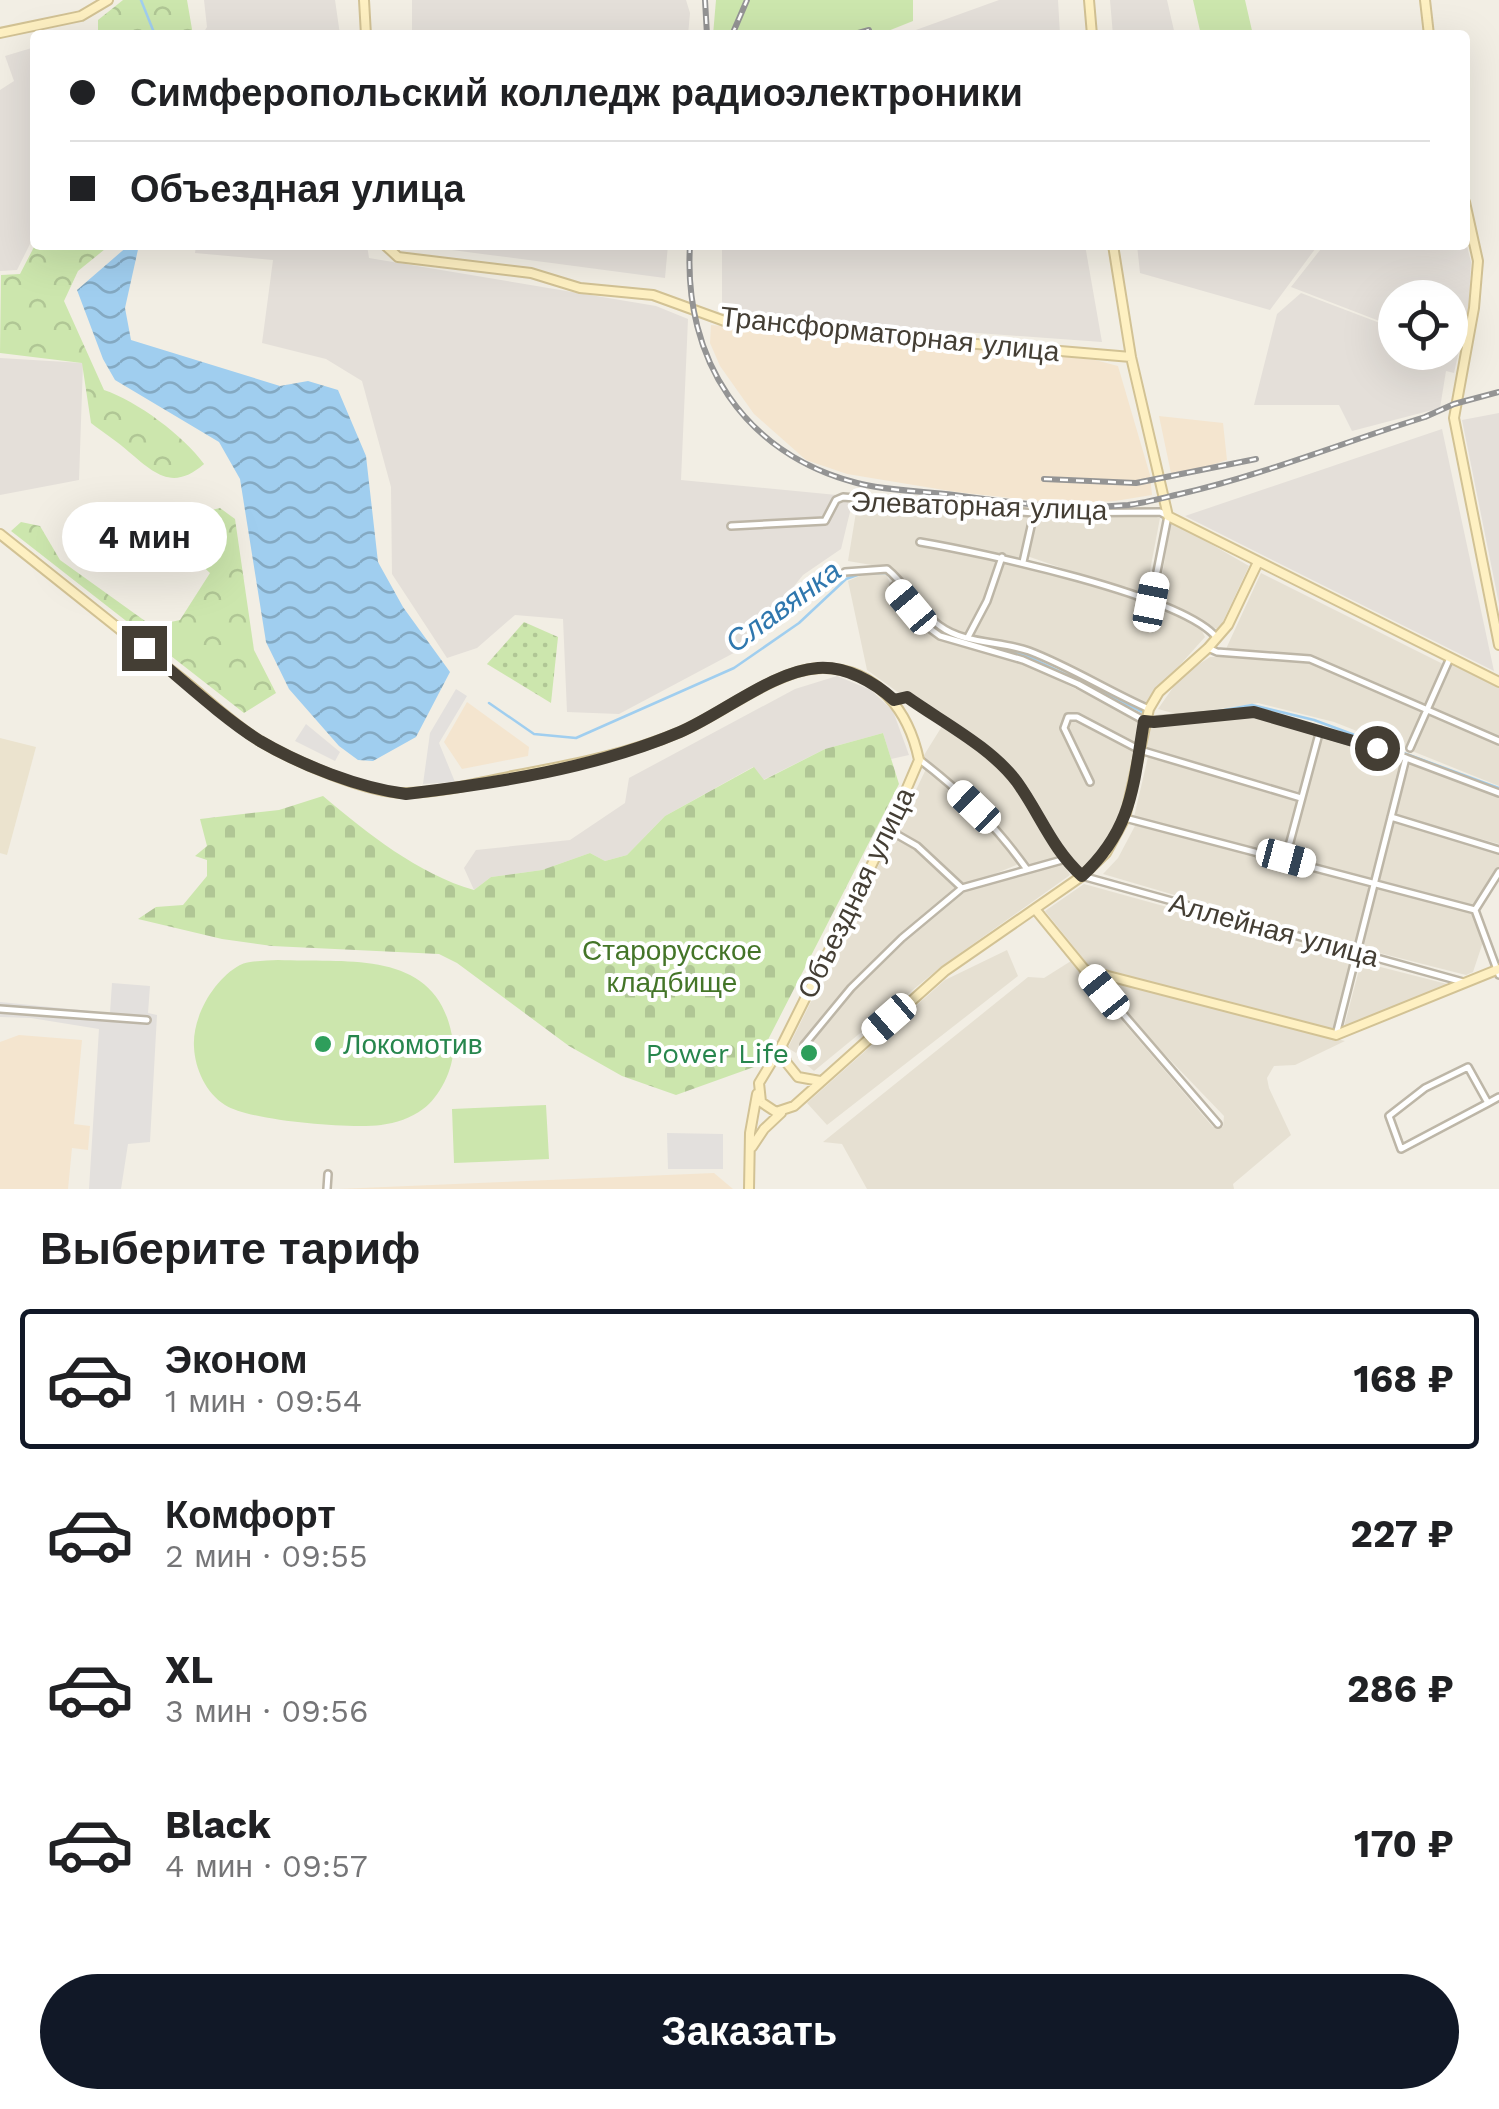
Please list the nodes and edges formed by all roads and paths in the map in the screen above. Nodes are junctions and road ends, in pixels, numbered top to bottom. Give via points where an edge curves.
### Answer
1 (108, 0) edge
2 (364, 0) edge
3 (1089, 0) edge
4 (1425, 0) edge
5 (366, 30) edge
6 (1092, 30) edge
7 (1428, 30) edge
8 (0, 34) edge
9 (1470, 225) edge
10 (391, 250) edge
11 (1114, 250) edge
12 (1131, 358) junction
13 (1034, 513) junction
14 (1168, 516) junction
15 (731, 526) dead end
16 (0, 534) edge
17 (920, 542) dead end
18 (1002, 557) junction
19 (1023, 562) junction
20 (1258, 562) junction
21 (845, 572) dead end
22 (894, 586) dead end
23 (1151, 602) junction
24 (968, 638) junction
25 (1217, 638) junction
26 (1499, 645) edge
27 (1208, 648) junction
28 (1450, 658) junction
29 (1499, 682) edge
30 (894, 700) junction
31 (1149, 709) junction
32 (1428, 710) junction
33 (1144, 721) junction
34 (1320, 730) junction
35 (1499, 741) edge
36 (1410, 748) dead end
37 (1140, 750) junction
38 (1406, 758) junction
39 (919, 760) junction
40 (1090, 782) dead end
41 (1499, 793) edge
42 (1300, 798) junction
43 (1391, 816) junction
44 (1125, 818) junction
45 (889, 830) junction
46 (1499, 850) edge
47 (1286, 858) junction
48 (1063, 859) junction
49 (1026, 868) junction
50 (1499, 872) edge
51 (1082, 876) junction
52 (1376, 882) junction
53 (962, 888) junction
54 (1035, 909) junction
55 (1475, 910) junction
56 (1355, 953) junction
57 (1085, 970) junction
58 (1498, 971) edge
59 (1466, 983) junction
60 (0, 1009) edge
61 (147, 1020) dead end
62 (1336, 1036) junction
63 (804, 1044) dead end
64 (782, 1045) junction
65 (766, 1072) junction
66 (795, 1075) junction
67 (820, 1081) junction
68 (758, 1092) junction
69 (1499, 1097) edge
70 (798, 1100) junction
71 (1488, 1102) junction
72 (784, 1111) junction
73 (1218, 1124) dead end
74 (750, 1152) junction
75 (328, 1174) dead end
76 (327, 1189) edge
77 (749, 1189) edge

1 - 8 main road via 80,16
2 - 5 main road
3 - 6 main road
4 - 7 main road
9 - 26 main road via 1478,262 1454,418
10 - 12 main road, Трансформаторная улица via 531,273 580,288 653,295 730,323
11 - 12 main road
12 - 14 main road
13 - 14 street, Элеваторная улица
13 - 15 street, Элеваторная улица via 844,497 825,521
13 - 19 street
14 - 20 main road, Элеваторная улица
14 - 23 street
16 - 30 main road via 260,740 378,790 440,790 617,756 808,670 832,668 865,679
17 - 18 street
18 - 19 street
18 - 24 street
19 - 23 street
20 - 25 main road
20 - 28 main road, Элеваторная улица
21 - 24 street via 887,569 937,625
22 - 33 street via 940,636 1022,660
23 - 25 street via 1205,625
24 - 31 street via 1024,649
25 - 27 main road
27 - 31 main road
27 - 32 street via 1310,659
28 - 29 main road, Элеваторная улица
28 - 32 street
30 - 39 main road, Объездная улица
30 - 48 street via 907,697 964,733 1015,779
31 - 33 main road
32 - 35 street
32 - 36 street
33 - 34 street via 1254,712
33 - 37 main road
34 - 38 street
34 - 42 street
37 - 40 street via 1068,718 1064,728
37 - 42 street
37 - 44 main road
38 - 41 street
38 - 43 street
39 - 45 main road, Объездная улица
39 - 49 street via 1002,835
42 - 47 street
43 - 46 street
43 - 52 street
44 - 47 street
44 - 51 main road via 1114,842
45 - 53 street
45 - 64 main road, Объездная улица
47 - 52 street
48 - 49 street
48 - 51 street
49 - 53 street
50 - 55 street
51 - 54 main road
51 - 56 street, Аллейная улица
52 - 55 street
52 - 56 street
53 - 63 street via 850,988
54 - 57 main road
54 - 67 main road via 944,971
55 - 58 street
56 - 59 street, Аллейная улица
56 - 62 street
57 - 62 main road
57 - 73 street
58 - 59 main road
59 - 62 main road
60 - 61 street
64 - 65 main road, Объездная улица
64 - 66 main road
65 - 66 main road via 780,1068
65 - 68 main road
66 - 67 main road
66 - 70 main road
67 - 70 main road
68 - 72 main road via 765,1107
68 - 74 main road
69 - 71 street
70 - 72 main road
71 - 71 street via 1402,1149 1388,1116 1468,1067
72 - 74 main road
74 - 77 main road
75 - 76 street

